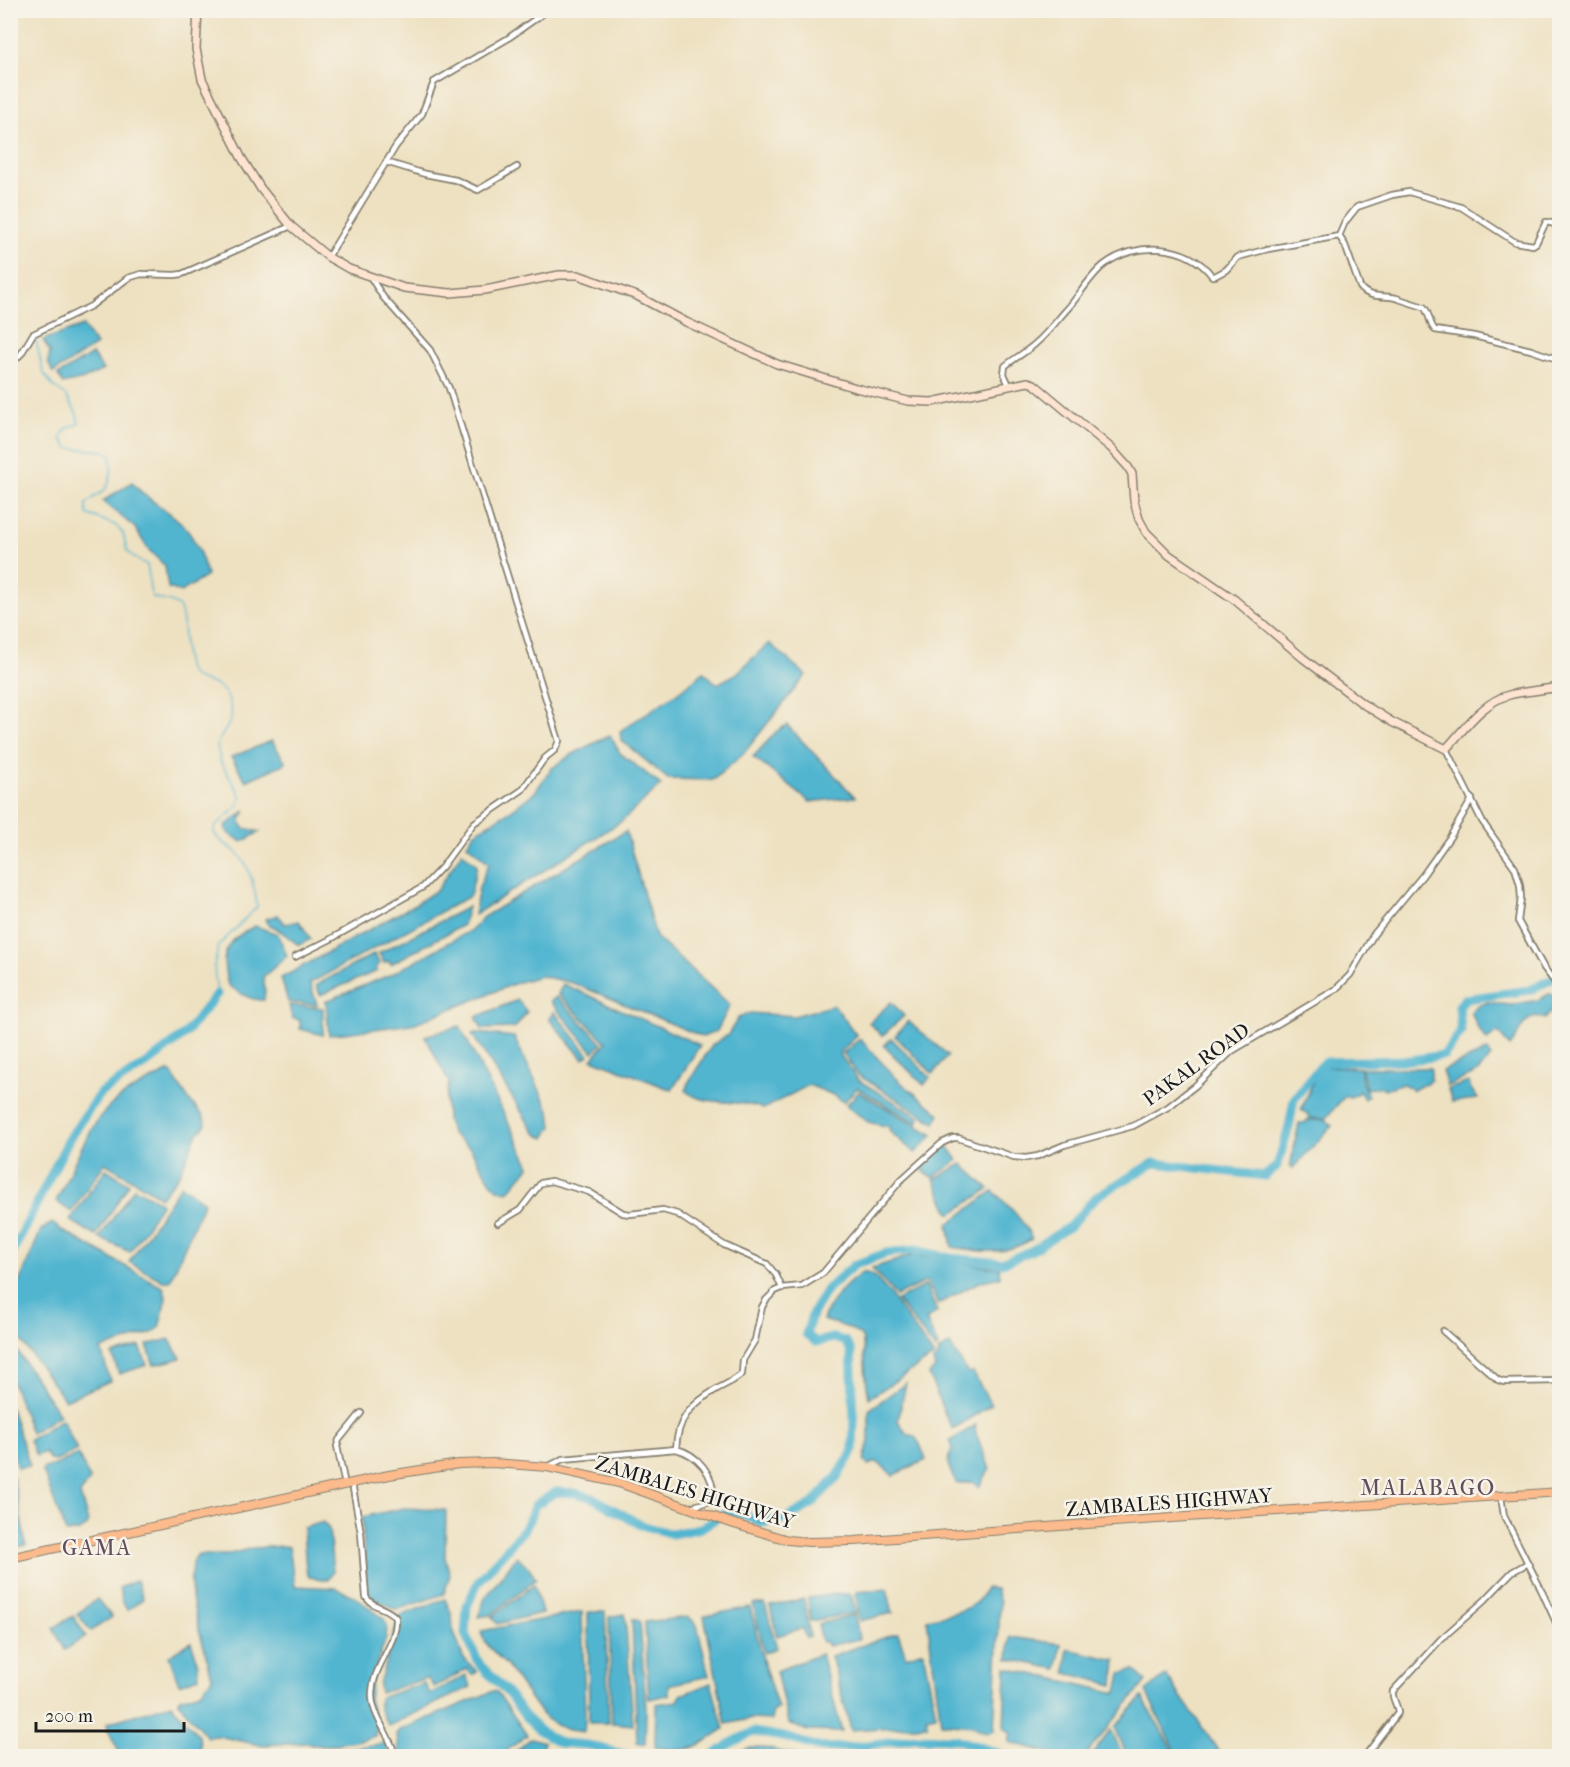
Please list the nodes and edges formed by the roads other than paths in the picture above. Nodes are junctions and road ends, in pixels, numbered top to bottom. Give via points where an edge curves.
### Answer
1 (198, 10) edge
2 (548, 10) edge
3 (386, 162) junction
4 (517, 167) dead end
5 (1560, 225) edge
6 (291, 226) junction
7 (1339, 236) junction
8 (328, 257) junction
9 (371, 278) junction
10 (1560, 360) edge
11 (10, 365) edge
12 (1009, 385) junction
13 (1560, 687) edge
14 (1446, 749) junction
15 (1472, 800) junction
16 (295, 957) dead end
17 (1560, 989) edge
18 (498, 1223) dead end
19 (782, 1288) junction
20 (1443, 1331) dead end
21 (1560, 1381) edge
22 (361, 1413) dead end
23 (676, 1449) junction
24 (547, 1467) junction
25 (349, 1484) junction
26 (1560, 1492) edge
27 (1501, 1497) junction
28 (687, 1508) junction
29 (10, 1558) edge
30 (1528, 1563) junction
31 (1560, 1631) edge
32 (395, 1756) edge
33 (1365, 1756) edge

1 - 6 street via 198,60 208,94 250,173
2 - 3 street via 434,82 422,114
3 - 4 street via 456,180 478,190
3 - 8 street
5 - 7 street via 1546,222 1533,245 1515,242 1461,207 1409,192 1357,207
6 - 8 street
6 - 11 street via 182,274 141,274 128,278 91,306 33,334
7 - 10 street via 1364,292 1424,308 1435,330 1474,336
7 - 12 street via 1238,257 1215,276 1179,252 1134,250 1117,256 1102,266 1035,344 1005,366
8 - 9 street
9 - 12 street via 418,291 450,293 578,275 637,296 777,364 867,391 908,401 932,402
9 - 16 street via 430,350 447,382 559,741 522,790 474,823 423,887
12 - 14 street via 1034,384 1111,448 1132,474 1139,519 1168,555 1235,600 1363,704
13 - 14 street via 1507,695 1495,701
14 - 15 street
15 - 17 street via 1515,868 1521,898 1518,921
15 - 19 street, PAKAL ROAD via 1423,875 1335,990 1239,1047 1196,1086 1133,1126 1026,1158 958,1138 947,1140 901,1180 823,1273 802,1286
18 - 19 street via 520,1210 541,1184 551,1181 589,1192 623,1213 663,1210 677,1214 724,1245 767,1264
19 - 23 street via 763,1303 755,1340 743,1360 742,1374 688,1412 678,1426
20 - 21 street via 1498,1380
22 - 25 street via 337,1446
23 - 24 street via 563,1459
23 - 28 street via 698,1461 713,1486 711,1500
24 - 25 main road, ZAMBALES HIGHWAY via 459,1464
24 - 28 main road, ZAMBALES HIGHWAY via 619,1484
25 - 29 main road, ZAMBALES HIGHWAY
25 - 32 street via 361,1533 366,1597 396,1618 390,1643 374,1675 372,1693
26 - 27 main road, ZAMBALES HIGHWAY
27 - 28 main road, ZAMBALES HIGHWAY via 842,1542 788,1539
27 - 30 street via 1504,1516
30 - 31 street
30 - 33 street via 1512,1572 1393,1691 1398,1713

